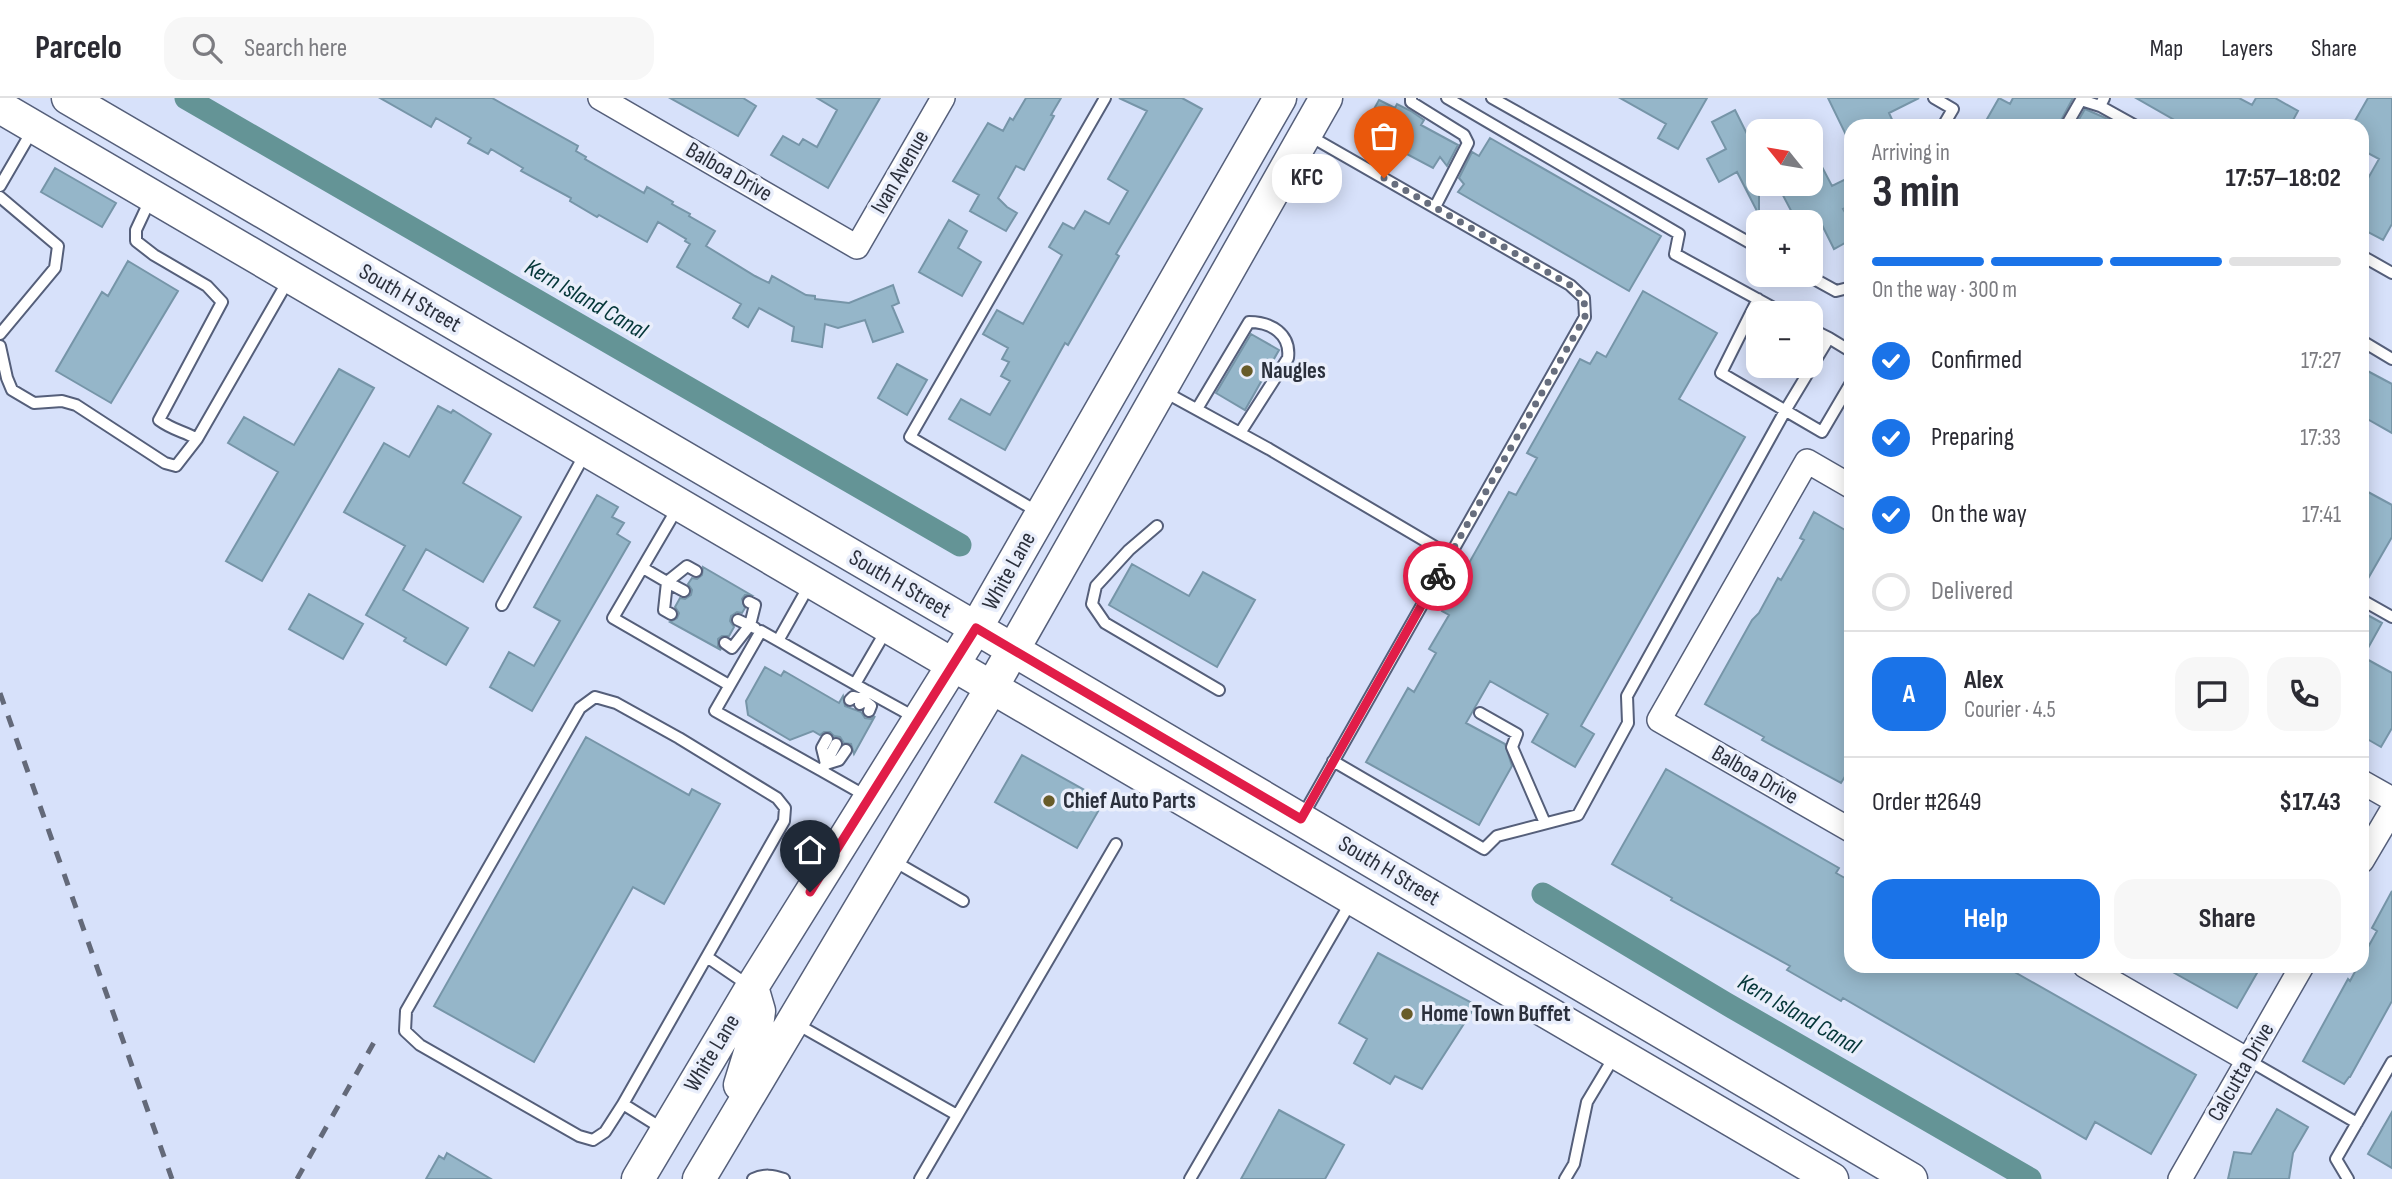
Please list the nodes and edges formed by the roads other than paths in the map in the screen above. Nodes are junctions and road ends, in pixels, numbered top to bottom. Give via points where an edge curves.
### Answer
1 (52, 98) edge
2 (68, 98) edge
3 (943, 98) edge
4 (1105, 98) edge
5 (1280, 98) edge
6 (1299, 98) edge
7 (1326, 98) edge
8 (1411, 98) edge
9 (1447, 98) edge
10 (1492, 98) edge
11 (1934, 98) edge
12 (1959, 98) edge
13 (614, 102) edge
14 (2102, 102) edge
15 (0, 107) edge
16 (1953, 109) junction
17 (1475, 114) junction
18 (1947, 119) edge
19 (2070, 119) edge
20 (2126, 119) edge
21 (34, 127) junction
22 (1306, 134) junction
23 (1464, 135) junction
24 (0, 186) edge
25 (152, 196) junction
26 (0, 197) edge
27 (1435, 207) junction
28 (1746, 241) edge
29 (857, 247) joint
30 (2369, 260) edge
31 (2392, 273) edge
32 (293, 278) junction
33 (1823, 284) edge
34 (1844, 289) edge
35 (1758, 299) junction
36 (1762, 301) edge
37 (454, 324) junction
38 (0, 334) edge
39 (1823, 335) edge
40 (1829, 338) junction
41 (2369, 345) edge
42 (0, 346) edge
43 (1844, 347) edge
44 (2392, 359) edge
45 (1160, 389) junction
46 (1844, 395) edge
47 (1197, 409) junction
48 (1785, 411) junction
49 (1240, 433) junction
50 (197, 439) junction
51 (587, 450) junction
52 (1844, 482) edge
53 (680, 504) junction
54 (1041, 513) junction
55 (1157, 526) dead end
56 (821, 538) junction
57 (1449, 555) junction
58 (643, 568) junction
59 (696, 571) dead end
60 (812, 581) junction
61 (667, 582) junction
62 (684, 591) dead end
63 (749, 602) dead end
64 (2369, 604) edge
65 (502, 605) dead end
66 (671, 614) dead end
67 (2392, 617) edge
68 (738, 620) dead end
69 (889, 626) junction
70 (756, 628) junction
71 (976, 628) junction
72 (779, 639) junction
73 (725, 643) dead end
74 (1013, 650) junction
75 (953, 664) junction
76 (855, 684) junction
77 (729, 685) junction
78 (992, 687) junction
79 (1219, 690) dead end
80 (1480, 713) dead end
81 (918, 719) junction
82 (1333, 761) junction
83 (824, 767) junction
84 (2369, 786) edge
85 (869, 797) junction
86 (2392, 799) edge
87 (2392, 810) edge
88 (1301, 819) junction
89 (1545, 823) junction
90 (1844, 826) edge
91 (1116, 844) dead end
92 (2369, 849) edge
93 (890, 859) junction
94 (963, 901) dead end
95 (1356, 901) junction
96 (1526, 951) junction
97 (707, 957) junction
98 (2097, 973) edge
99 (2298, 973) edge
100 (752, 987) junction
101 (793, 1021) junction
102 (1616, 1054) junction
103 (2248, 1060) junction
104 (2392, 1062) edge
105 (623, 1104) junction
106 (957, 1115) junction
107 (670, 1123) junction
108 (2357, 1123) junction
109 (724, 1136) junction
110 (638, 1179) edge
111 (656, 1179) edge
112 (698, 1179) edge
113 (753, 1179) edge
114 (784, 1179) edge
115 (920, 1179) edge
116 (1189, 1179) edge
117 (1565, 1179) edge
118 (1832, 1179) edge
119 (1911, 1179) edge
120 (2180, 1179) edge
121 (2348, 1179) edge

1 - 21 street
2 - 37 street, South H Street
3 - 29 street, Ivan Avenue
4 - 54 lane via 910,437
5 - 54 street, White Lane
6 - 22 street
7 - 22 street, White Lane
8 - 23 lane
9 - 17 lane
10 - 28 lane
11 - 16 lane
12 - 16 lane
13 - 29 street, Balboa Drive
14 - 19 lane via 2081,100
14 - 20 lane
15 - 21 street, South H Street
16 - 18 lane
17 - 23 lane
17 - 35 lane via 1679,234 1675,254
21 - 24 lane
21 - 25 street, South H Street
22 - 27 lane
22 - 45 street, White Lane
23 - 27 lane via 1468,143
25 - 32 street, South H Street
25 - 50 lane via 136,230 136,241 207,286 222,302 159,420
26 - 38 lane via 58,246 55,268
27 - 57 lane via 1570,285 1584,298 1585,317
30 - 31 lane
32 - 37 street via 328,272
32 - 50 lane
32 - 51 street, South H Street
33 - 34 lane via 1836,291
35 - 36 lane
35 - 48 lane via 1721,373
37 - 56 street, South H Street
39 - 40 lane
40 - 43 lane
40 - 48 lane
41 - 44 lane
42 - 50 lane via 12,390 34,403 76,405 176,467
45 - 47 lane
45 - 74 street, White Lane
46 - 48 lane via 1822,432
47 - 49 lane
47 - 49 lane via 1249,322 1274,330 1285,337 1288,358
48 - 89 lane via 1627,696 1628,723 1578,815
49 - 57 lane
51 - 53 street, South H Street
51 - 65 lane
52 - 90 street, Balboa Drive via 1807,461 1659,720
53 - 56 street via 692,496 717,499
53 - 58 lane
53 - 60 street, South H Street
54 - 71 street, White Lane
55 - 79 lane via 1096,586 1092,604 1105,623
56 - 71 street, South H Street
57 - 82 lane
58 - 61 lane
58 - 77 lane via 613,618
59 - 61 lane via 687,566
60 - 69 street, South H Street
60 - 72 lane
61 - 62 lane
61 - 66 lane via 664,610
63 - 70 lane via 755,605
64 - 67 lane
68 - 70 lane
69 - 75 street, South H Street
69 - 76 lane
70 - 72 lane
70 - 73 lane via 732,648
70 - 77 lane
71 - 74 street, South H Street
71 - 75 street, White Lane
72 - 76 lane
74 - 78 street, White Lane
74 - 88 street, South H Street
75 - 78 street, South H Street
75 - 81 street, White Lane
76 - 81 lane via 862,701
77 - 83 lane via 715,711
78 - 93 street, White Lane
78 - 95 street, South H Street
80 - 89 lane via 1517,734 1512,747
81 - 85 street, White Lane
82 - 88 lane
82 - 89 lane via 1484,849 1497,836
83 - 83 lane via 822,748 836,744 839,760
83 - 85 lane
84 - 86 street
85 - 100 street, White Lane
87 - 92 street
88 - 96 street, South H Street
91 - 106 lane
93 - 94 lane
93 - 101 street, White Lane
95 - 96 street via 1384,897
95 - 102 street, South H Street
95 - 116 lane
96 - 119 street, South H Street
97 - 100 lane
97 - 105 lane
97 - 105 lane via 784,821 785,808 777,798 679,738 616,703 595,697 580,708 406,1011 405,1031 420,1045 579,1136 593,1140 605,1132
98 - 103 street
99 - 103 street, Calcutta Drive
100 - 107 street, White Lane
100 - 109 street via 759,1011 756,1033
101 - 106 lane
101 - 109 street, White Lane
102 - 117 lane via 1587,1102 1574,1164
102 - 118 street, South H Street
103 - 108 lane
103 - 120 street, Calcutta Drive
104 - 108 lane
105 - 107 lane
106 - 115 lane
107 - 110 street, White Lane
107 - 111 street
108 - 121 lane via 2336,1159
109 - 112 street, White Lane
113 - 114 lane via 774,1175

